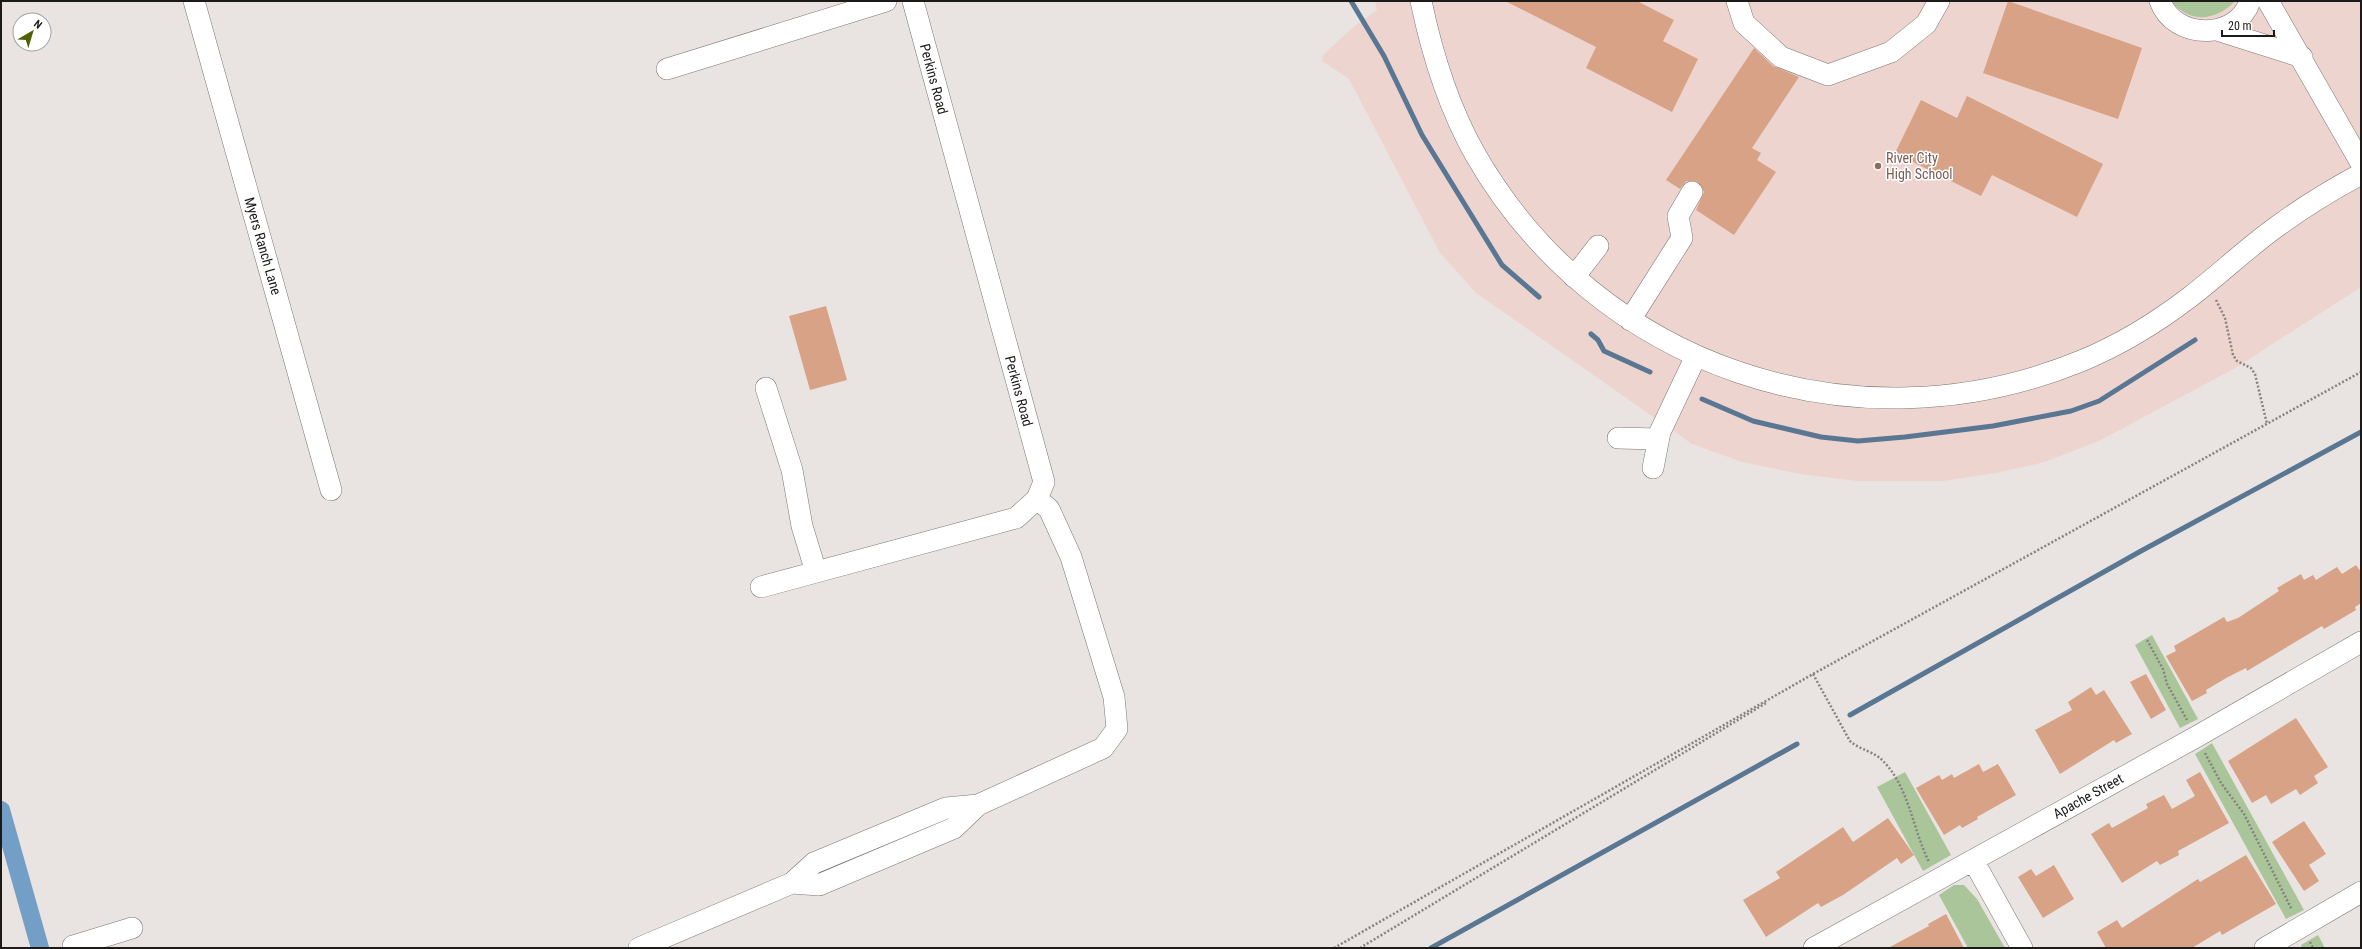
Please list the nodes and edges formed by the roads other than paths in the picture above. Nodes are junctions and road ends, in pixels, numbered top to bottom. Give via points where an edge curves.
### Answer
1 (194, 1) edge
2 (886, 1) edge
3 (913, 1) edge
4 (1421, 1) edge
5 (1737, 1) edge
6 (1939, 1) edge
7 (2160, 1) edge
8 (2250, 1) edge
9 (2268, 1) edge
10 (2217, 30) junction
11 (2302, 57) junction
12 (666, 69) dead end
13 (2361, 163) edge
14 (2361, 174) edge
15 (1692, 192) dead end
16 (1598, 246) dead end
17 (1574, 277) junction
18 (1630, 320) junction
19 (1696, 356) junction
20 (766, 388) dead end
21 (1618, 438) dead end
22 (1658, 439) junction
23 (1653, 468) dead end
24 (331, 490) dead end
25 (1037, 499) junction
26 (816, 572) junction
27 (761, 586) dead end
28 (2361, 642) edge
29 (1972, 860) junction
30 (2361, 892) edge
31 (132, 928) dead end
32 (74, 948) edge
33 (639, 948) edge
34 (1814, 948) edge
35 (2022, 948) edge
36 (2265, 948) edge

1 - 24 street, Myers Ranch Lane
2 - 12 street
3 - 25 street, Perkins Road via 1044,482
4 - 17 street via 1439,71 1453,110 1474,153 1512,209
5 - 6 street via 1744,23 1781,57 1828,75 1891,52 1926,24
7 - 10 street via 2172,19 2185,28
8 - 10 street via 2241,16 2230,25
9 - 11 street
10 - 11 street
11 - 13 street
14 - 19 street via 2279,224 2204,286 2159,319 2108,349 2030,380 1977,392 1903,399 1855,398 1822,394 1745,376
15 - 18 street via 1678,216 1682,238
16 - 17 street
17 - 18 street
18 - 19 street
19 - 22 street
20 - 26 street via 792,470 802,526
21 - 22 street
22 - 23 street
25 - 26 street, Perkins Road via 1016,518
25 - 33 street via 1049,509 1071,557 1114,697 1117,729 1103,748 978,805 954,828 819,885 792,883
26 - 27 street, Perkins Road
28 - 29 street, Apache Street
29 - 34 street, Apache Street
29 - 35 street
30 - 36 street
31 - 32 street via 73,946

